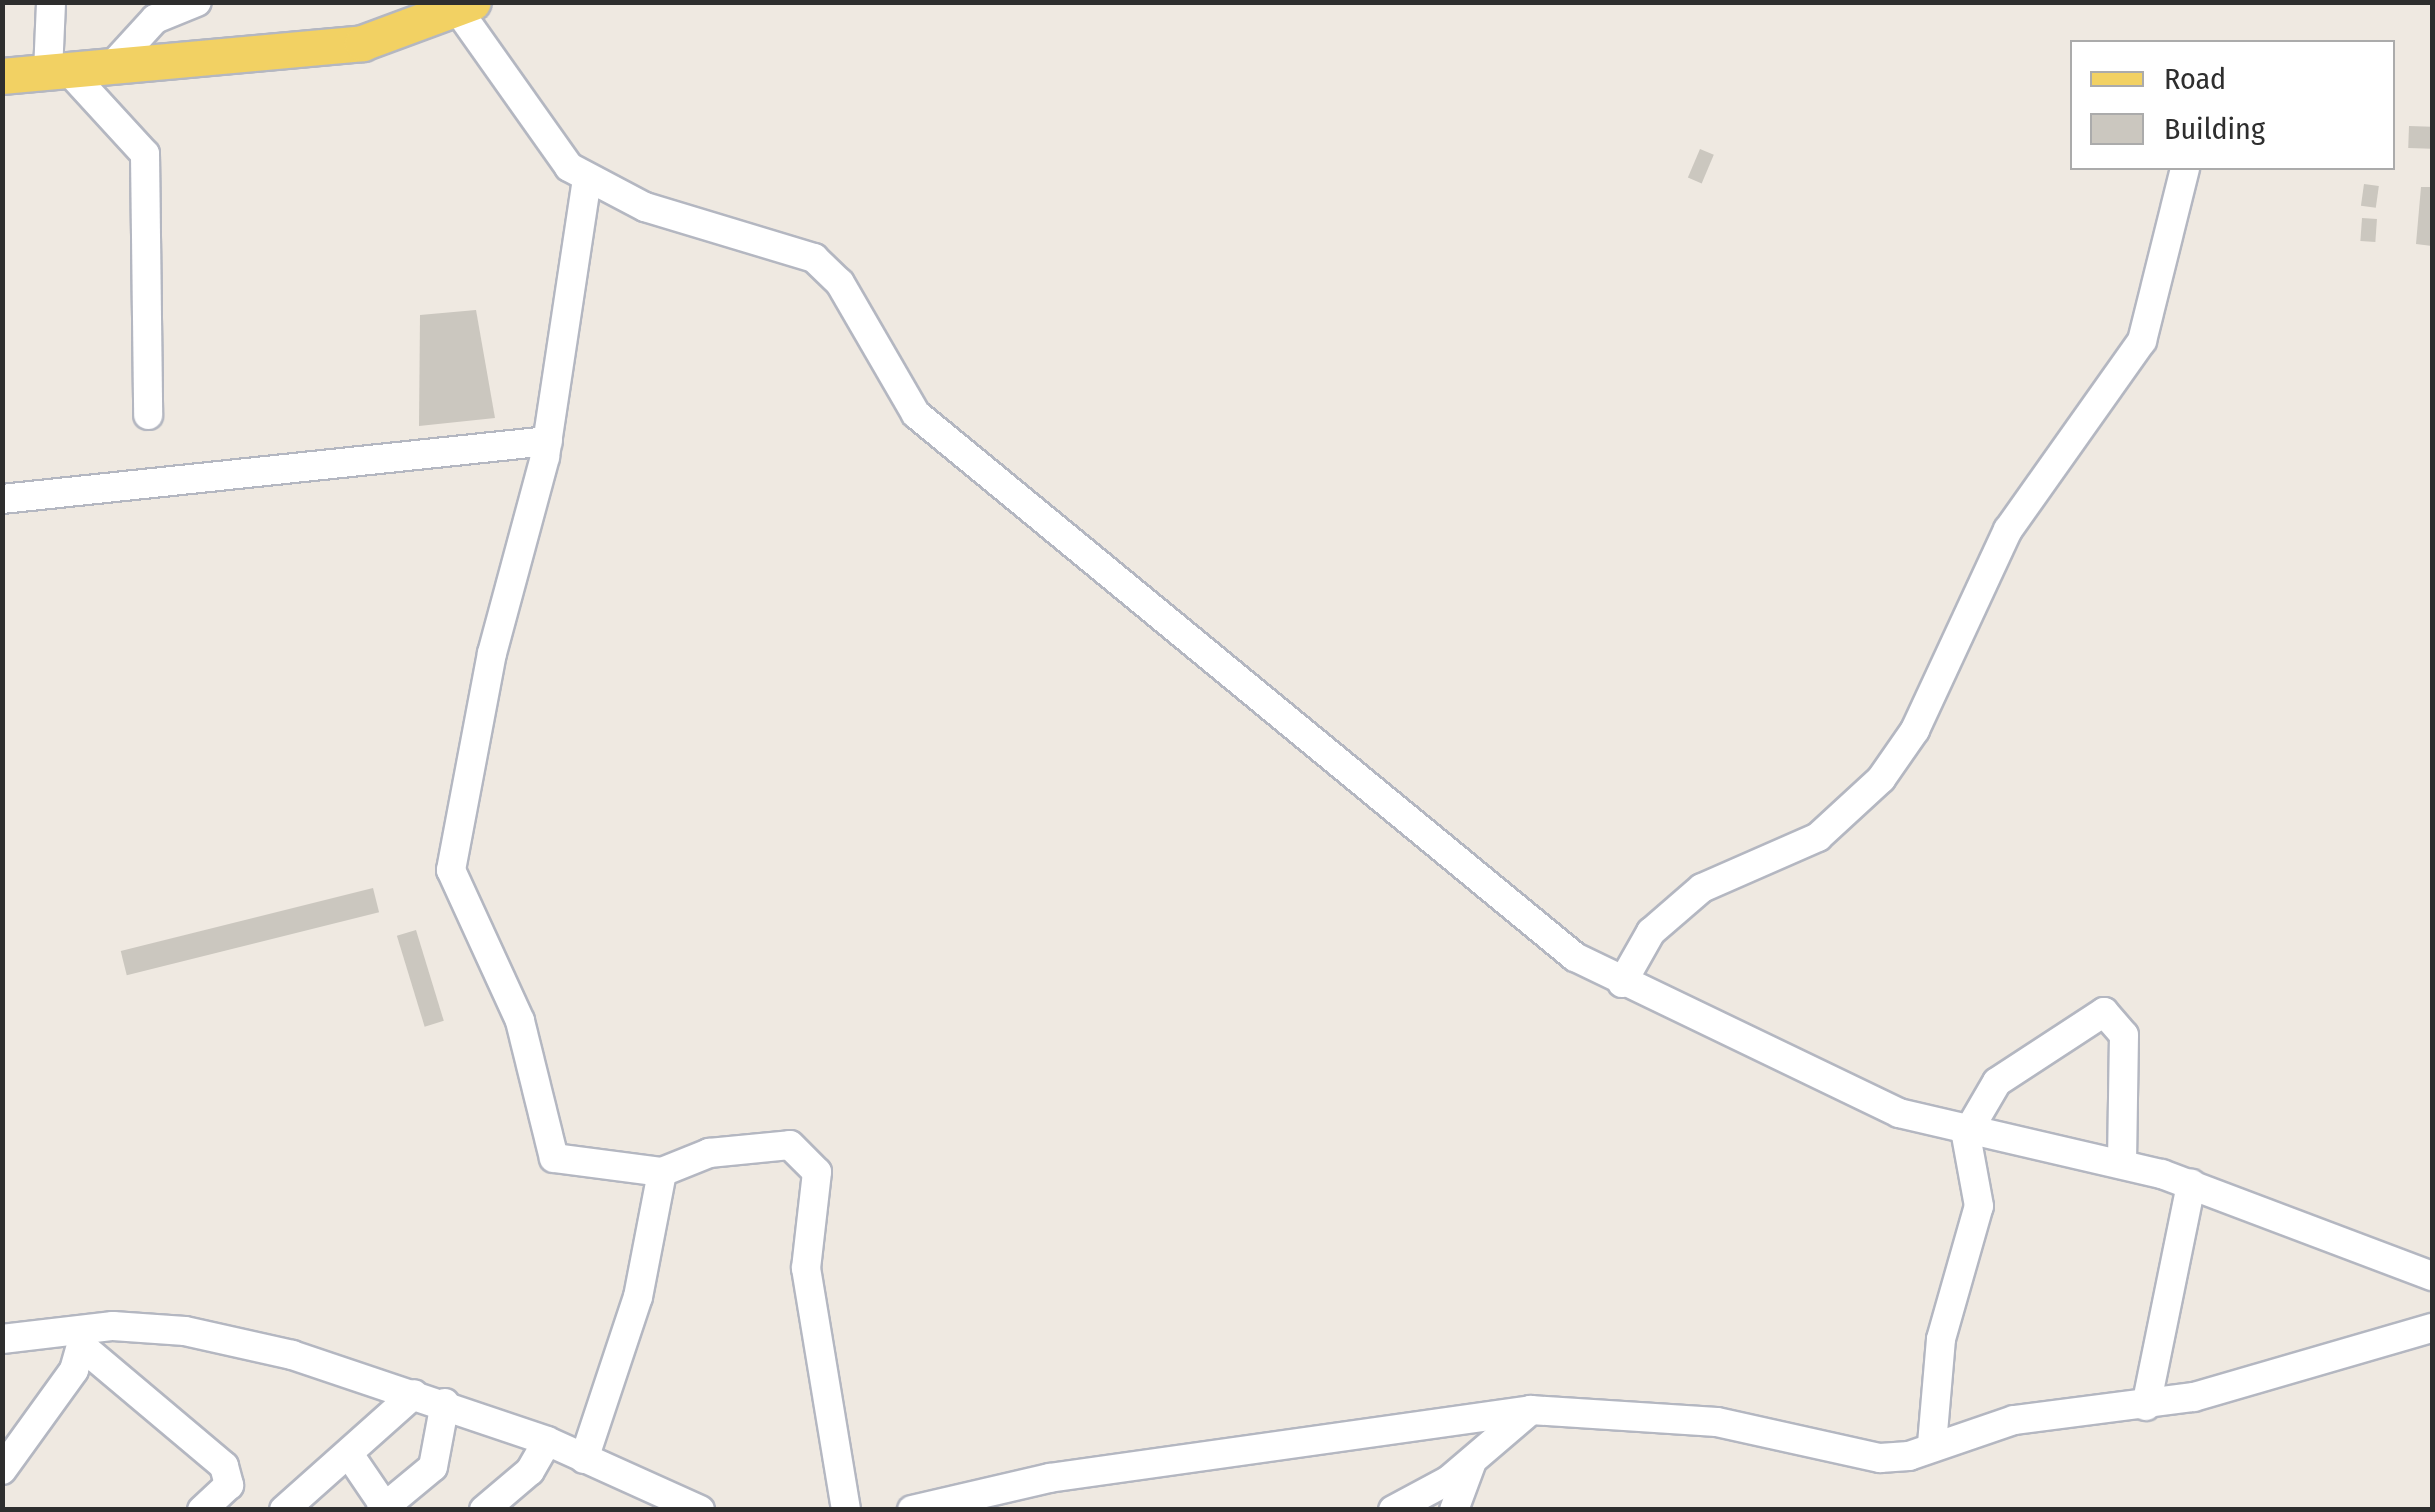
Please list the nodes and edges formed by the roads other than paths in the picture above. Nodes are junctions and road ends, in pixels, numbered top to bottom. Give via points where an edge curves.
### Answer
1 (50, 2) edge
2 (197, 2) edge
3 (466, 6) edge
4 (112, 66) junction
5 (58, 71) junction
6 (2, 76) edge
7 (2185, 170) edge
8 (587, 179) junction
9 (148, 415) dead end
10 (548, 442) junction
11 (2, 499) edge
12 (1622, 983) junction
13 (1966, 1136) junction
14 (2122, 1162) junction
15 (662, 1172) junction
16 (2191, 1184) junction
17 (2432, 1276) edge
18 (2432, 1328) edge
19 (84, 1338) junction
20 (2, 1339) edge
21 (414, 1394) junction
22 (444, 1403) junction
23 (2146, 1406) junction
24 (1531, 1410) junction
25 (546, 1441) junction
26 (1932, 1444) junction
27 (352, 1457) junction
28 (584, 1459) junction
29 (1471, 1464) junction
30 (2, 1470) edge
31 (384, 1508) edge
32 (202, 1510) edge
33 (284, 1510) edge
34 (484, 1510) edge
35 (700, 1510) edge
36 (846, 1510) edge
37 (912, 1510) edge
38 (1393, 1510) edge
39 (1454, 1510) edge

1 - 5 street
2 - 4 street via 155,19
3 - 4 main road via 362,43
3 - 8 street via 542,138
4 - 5 main road
5 - 6 main road
5 - 9 street via 146,154
7 - 12 street via 2142,342 2008,530 1915,730 1882,779 1818,837 1702,888 1651,932
8 - 10 street
8 - 12 street via 645,206 814,258 840,283 916,414 1522,919
10 - 11 street
10 - 15 street via 488,671 451,870 515,1007 554,1158
12 - 13 street
13 - 14 street
13 - 14 street via 1997,1082 2104,1012 2124,1036
13 - 26 street via 1979,1206 1940,1340
14 - 16 street
15 - 28 street via 638,1297
15 - 36 street via 762,1142 790,1145 817,1172 806,1268
16 - 17 street
16 - 23 street
18 - 23 street
19 - 20 street
19 - 21 street via 185,1330
19 - 30 street
19 - 32 street via 224,1466 228,1485
21 - 22 street
21 - 27 street
22 - 25 street
22 - 31 street via 433,1468
23 - 26 street via 2014,1420
24 - 26 street via 1717,1422 1880,1458
24 - 29 street
24 - 37 street via 1050,1478
25 - 28 street
25 - 34 street via 530,1471
27 - 31 street
27 - 33 street
28 - 35 street
29 - 38 street
29 - 39 street

